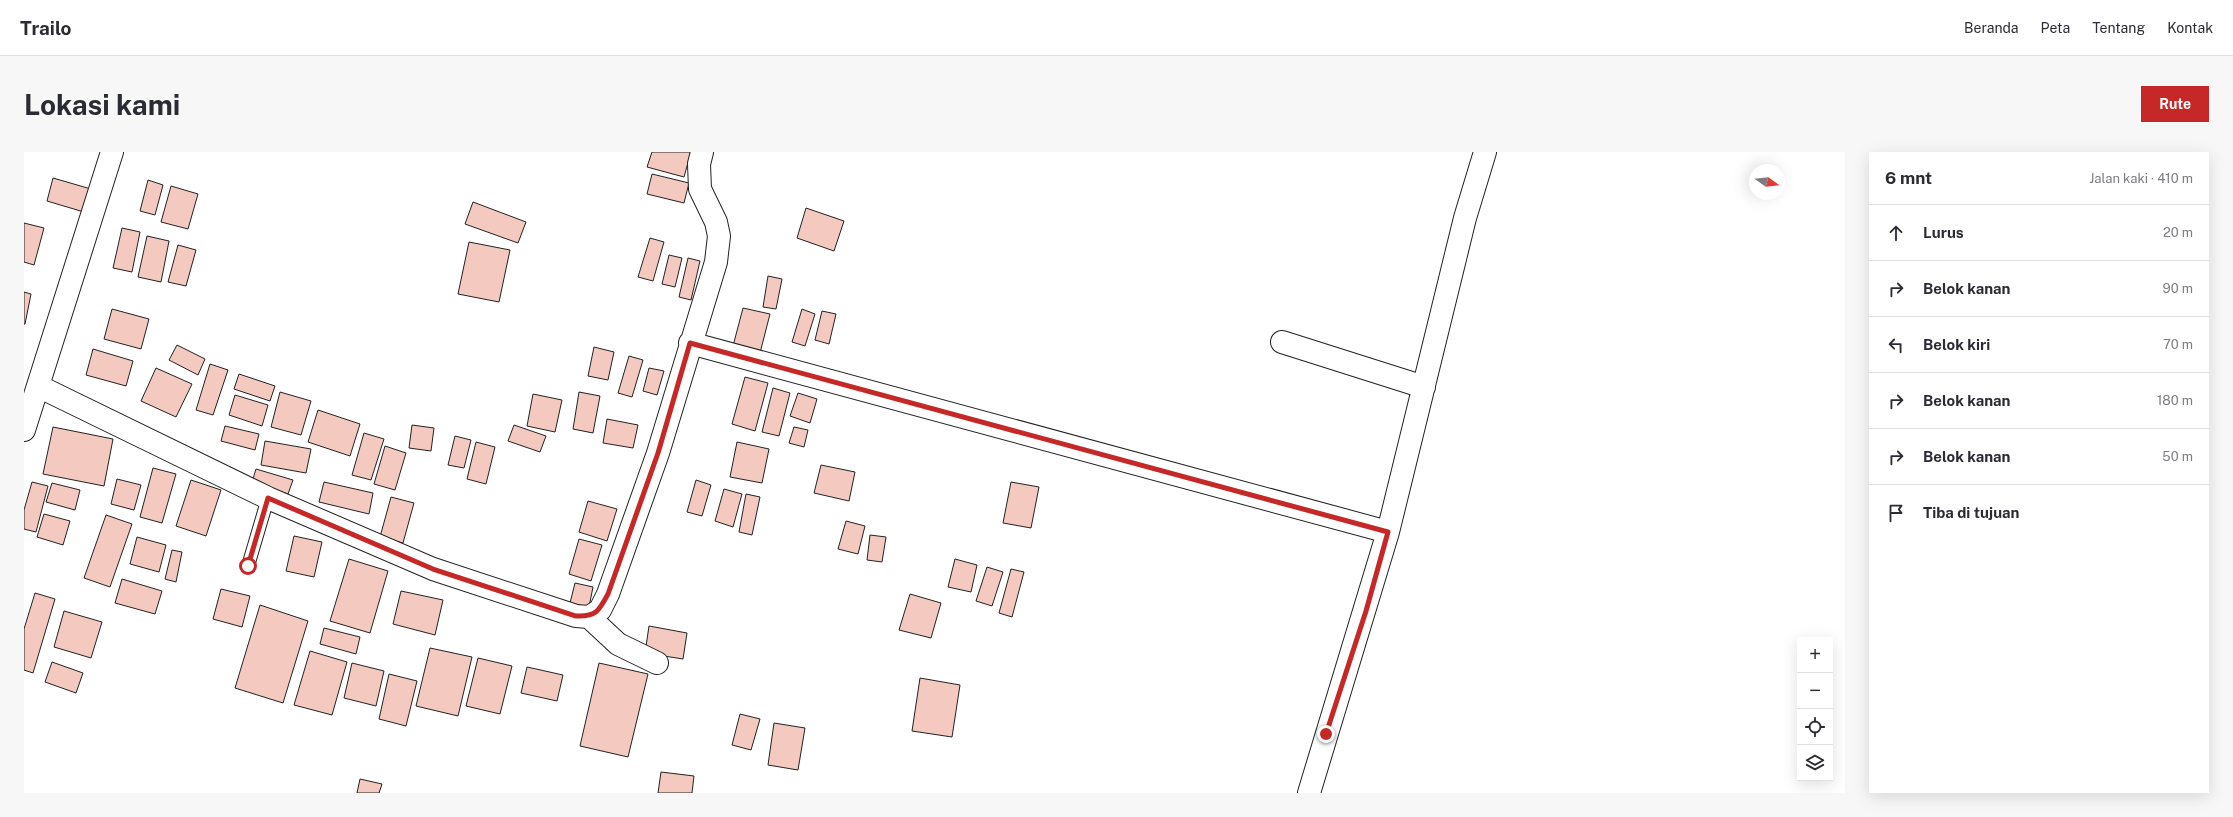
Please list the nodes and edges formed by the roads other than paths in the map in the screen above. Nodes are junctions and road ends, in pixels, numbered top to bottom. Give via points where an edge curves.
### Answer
1 (112, 152) edge
2 (702, 152) edge
3 (1485, 152) edge
4 (1282, 342) dead end
5 (690, 343) junction
6 (1414, 384) junction
7 (38, 386) junction
8 (24, 430) edge
9 (268, 498) junction
10 (1388, 532) junction
11 (248, 566) dead end
12 (589, 617) junction
13 (657, 663) dead end
14 (1310, 793) edge

1 - 7 street
2 - 5 street via 699,164 700,189 716,222 719,236 718,249
3 - 6 street
4 - 6 street
5 - 10 street
5 - 12 street via 658,453 608,594 600,610
6 - 10 street
7 - 8 street
7 - 9 street
9 - 11 lane
9 - 12 street via 433,569 576,616
10 - 14 street
12 - 13 street via 618,644

